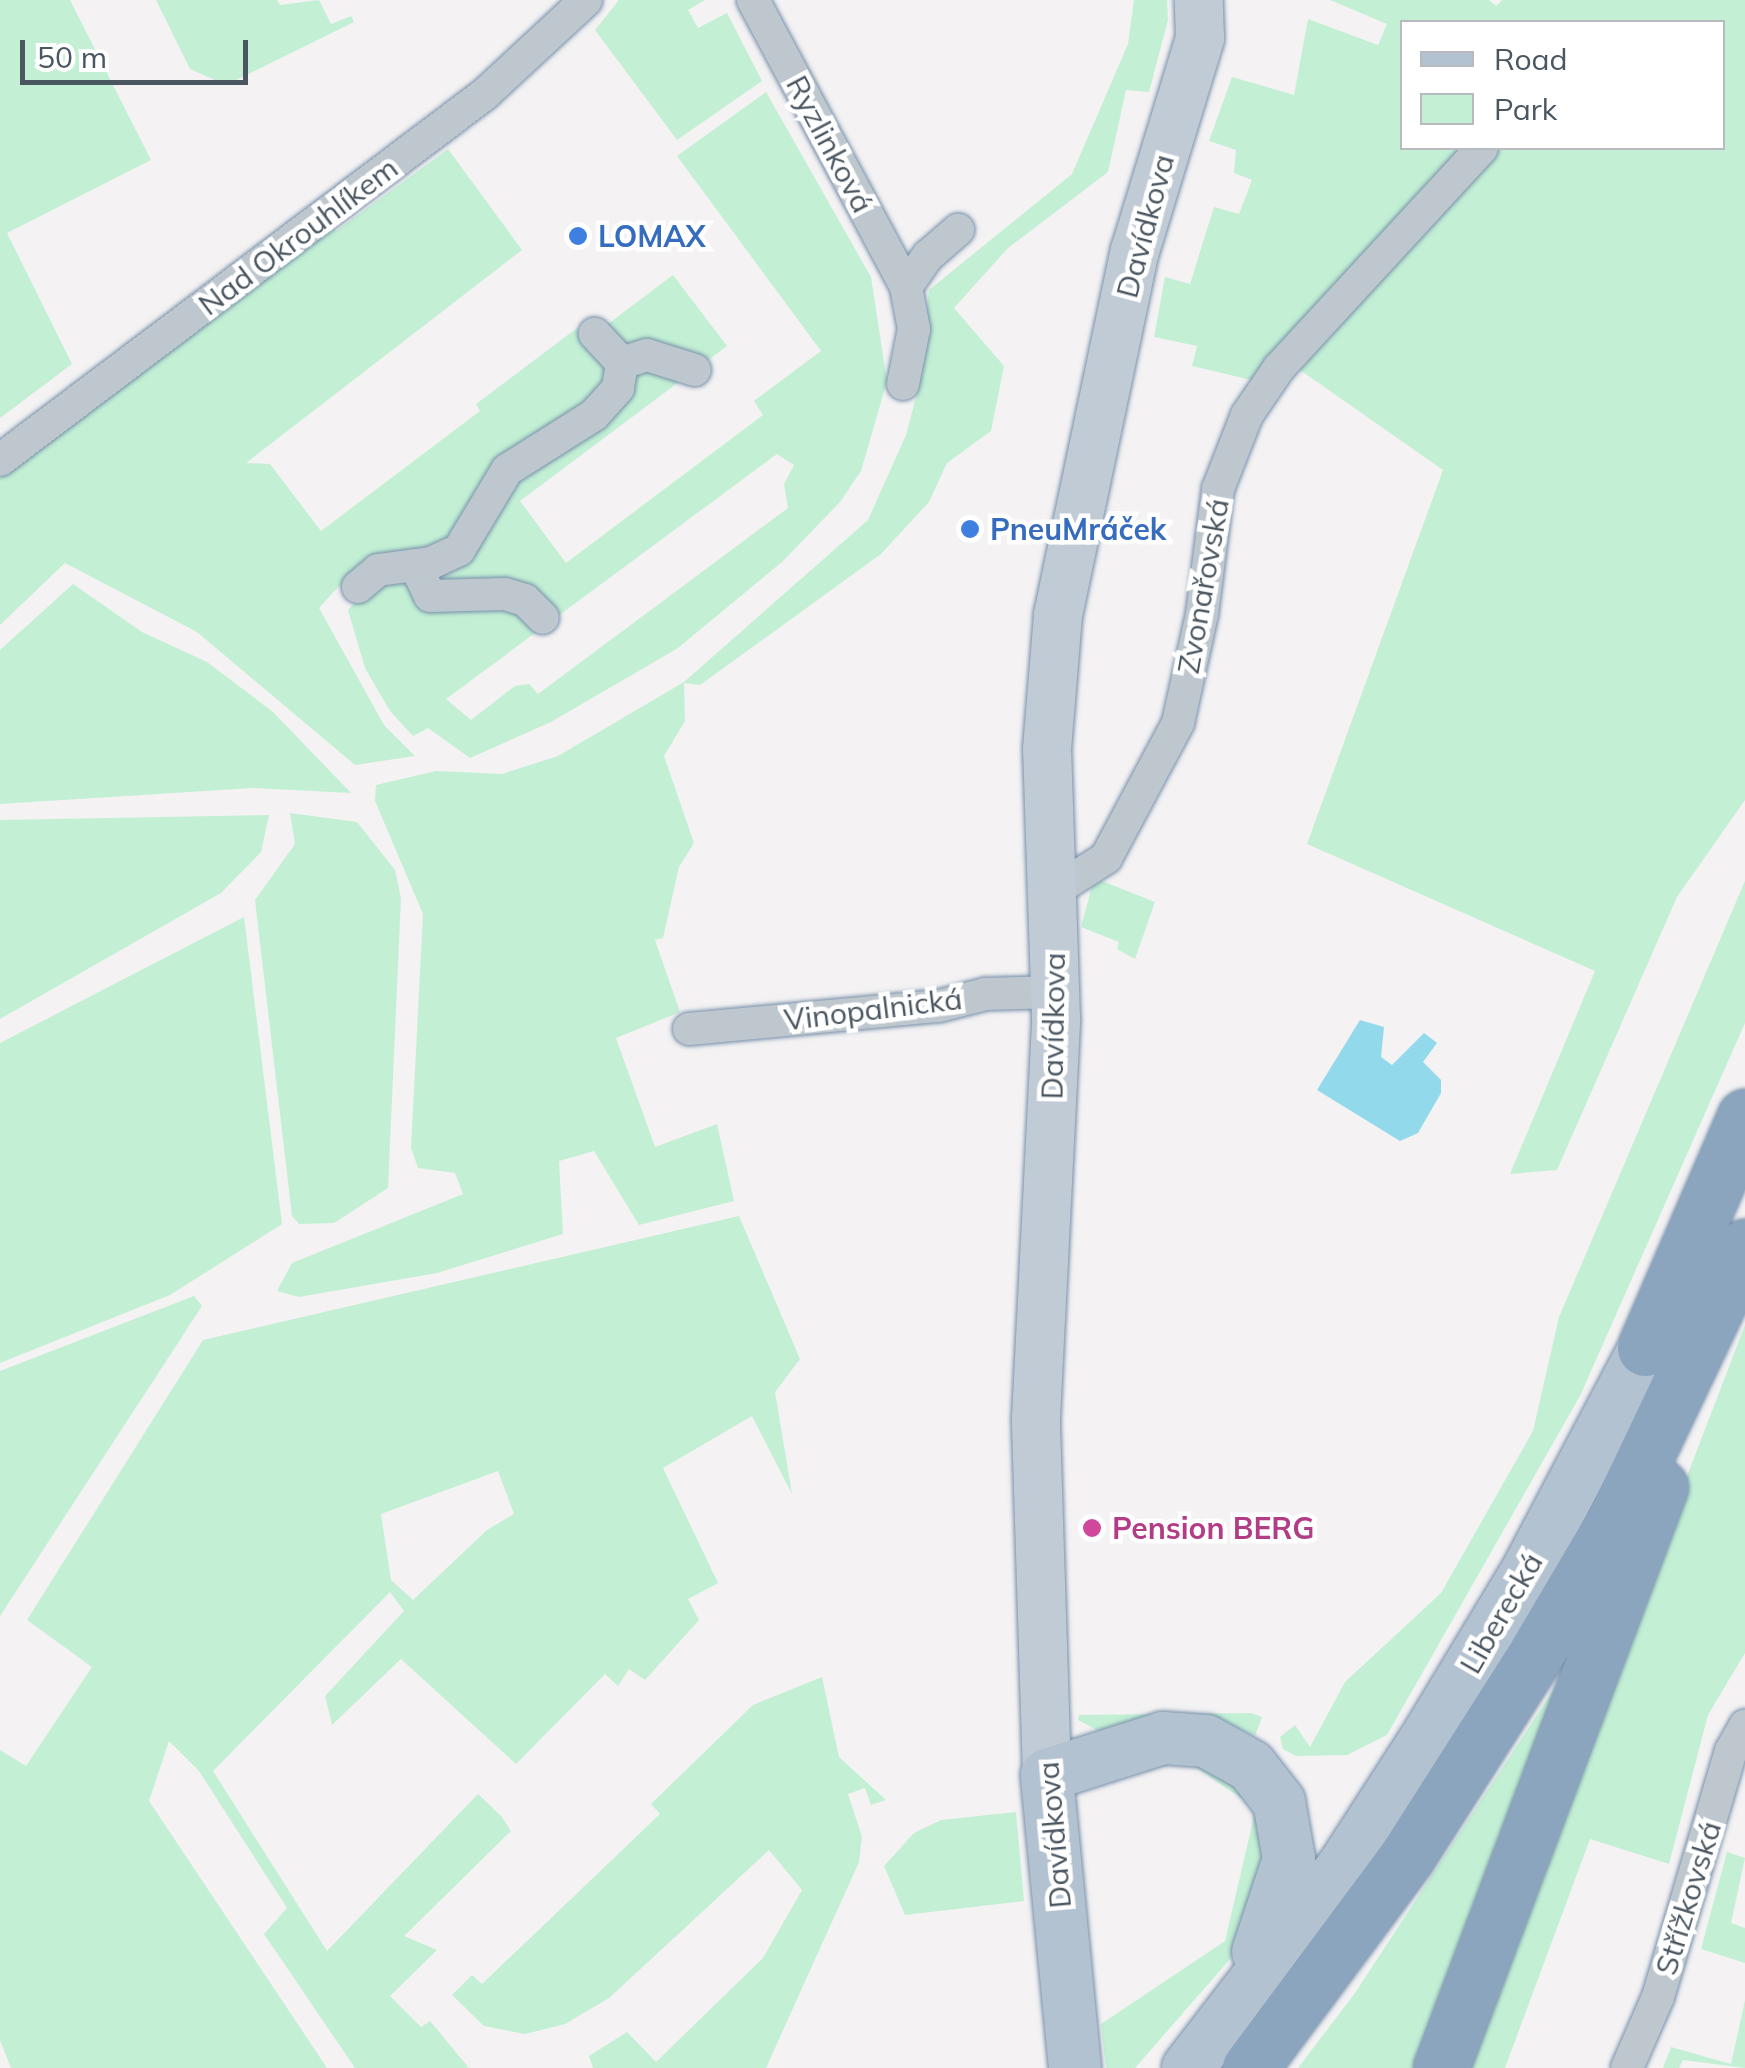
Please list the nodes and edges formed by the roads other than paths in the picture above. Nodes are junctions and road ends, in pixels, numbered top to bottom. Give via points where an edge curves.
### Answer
1 (586, 0) edge
2 (753, 0) edge
3 (1199, 0) edge
4 (1480, 150) edge
5 (958, 230) dead end
6 (906, 288) junction
7 (596, 334) dead end
8 (622, 363) junction
9 (695, 370) dead end
10 (903, 384) dead end
11 (0, 460) edge
12 (416, 565) junction
13 (358, 587) dead end
14 (543, 618) dead end
15 (1054, 891) junction
16 (1056, 992) junction
17 (689, 1029) dead end
18 (1745, 1117) edge
19 (1745, 1247) edge
20 (1713, 1323) junction
21 (1644, 1348) joint
22 (1745, 1726) edge
23 (1184, 1738) junction
24 (1047, 1775) junction
25 (1056, 1866) junction
26 (1074, 2068) edge
27 (1188, 2068) edge
28 (1250, 2068) edge
29 (1442, 2068) edge
30 (1627, 2068) edge

1 - 11 street, Nad Okrouhlíkem via 485,94
2 - 6 street, Ryzlinková
3 - 15 street, Davídkova via 1200,38 1135,251 1058,614 1047,749
4 - 15 street, Zvonařovská via 1279,368 1247,415 1218,489 1202,614 1178,723 1106,858
5 - 6 street
6 - 10 street, Ryzlinková via 914,329
7 - 8 street
8 - 9 street via 647,356
8 - 12 street via 618,388 594,415 507,470 460,550
12 - 13 street via 378,570
12 - 14 street via 430,596 506,594
15 - 16 street, Davídkova
16 - 17 street, Vinopalnická via 985,994 939,1006
16 - 24 street, Davídkova via 1036,1418
18 - 21 highway, Liberecká
19 - 20 highway, Liberecká
20 - 28 highway, Liberecká via 1617,1516 1465,1769 1340,1954
20 - 29 highway via 1632,1575
21 - 27 main road, Liberecká via 1528,1568 1429,1734 1342,1867
22 - 30 street, Střížkovská via 1731,1751 1658,1997
23 - 24 main road via 1138,1743
23 - 25 main road via 1113,1776 1078,1817
23 - 27 main road via 1218,1747 1263,1776 1285,1816 1288,1859 1258,1952
24 - 25 main road, Davídkova
25 - 26 main road, Davídkova

